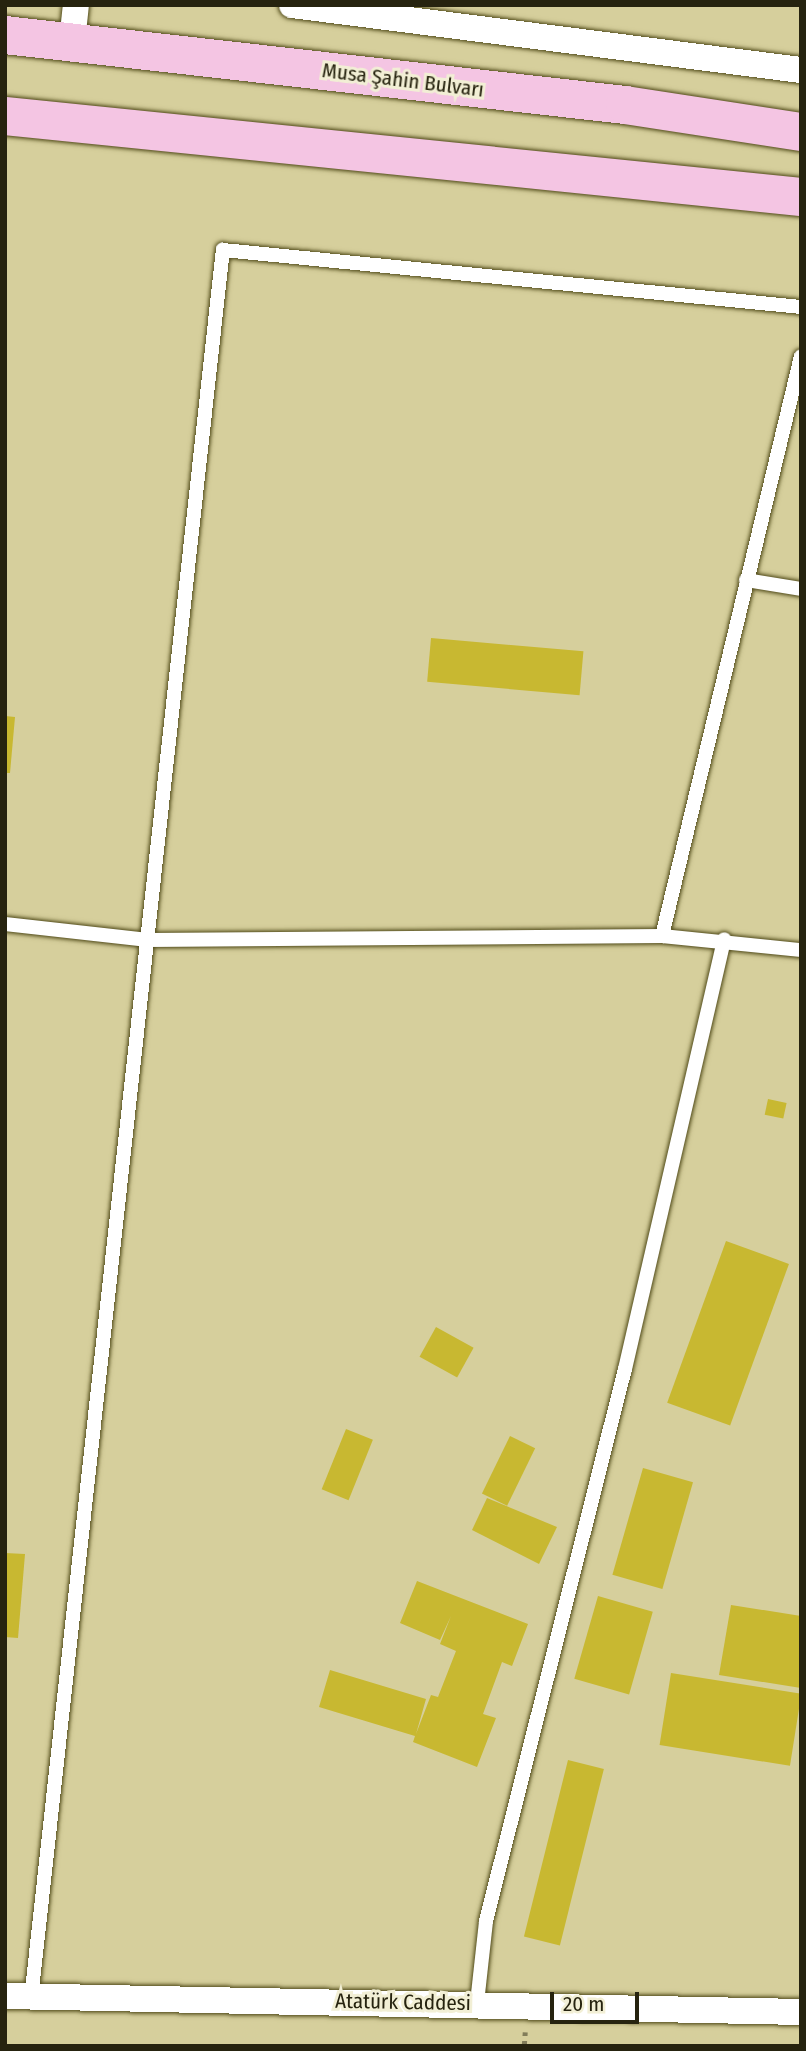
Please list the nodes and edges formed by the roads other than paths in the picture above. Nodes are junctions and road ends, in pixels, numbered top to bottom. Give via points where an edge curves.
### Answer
1 (292, 5) edge
2 (74, 23) edge
3 (5, 35) edge
4 (801, 70) edge
5 (5, 116) edge
6 (801, 132) edge
7 (801, 197) edge
8 (801, 307) edge
9 (801, 356) edge
10 (746, 580) junction
11 (801, 589) edge
12 (5, 924) edge
13 (662, 936) junction
14 (724, 939) junction
15 (148, 940) junction
16 (801, 950) edge
17 (18, 1998) edge
18 (477, 2003) junction
19 (801, 2012) edge

1 - 4 street
2 - 3 main road, Musa Şahin Bulvarı
2 - 6 main road, Musa Şahin Bulvarı
5 - 7 main road
8 - 15 lane via 223,250
9 - 10 lane
10 - 11 lane
10 - 13 lane
12 - 15 lane
13 - 14 lane
13 - 15 lane
14 - 16 lane
14 - 18 lane via 625,1368 486,1922
15 - 17 lane
17 - 18 street, Atatürk Caddesi
18 - 19 street, Atatürk Caddesi

